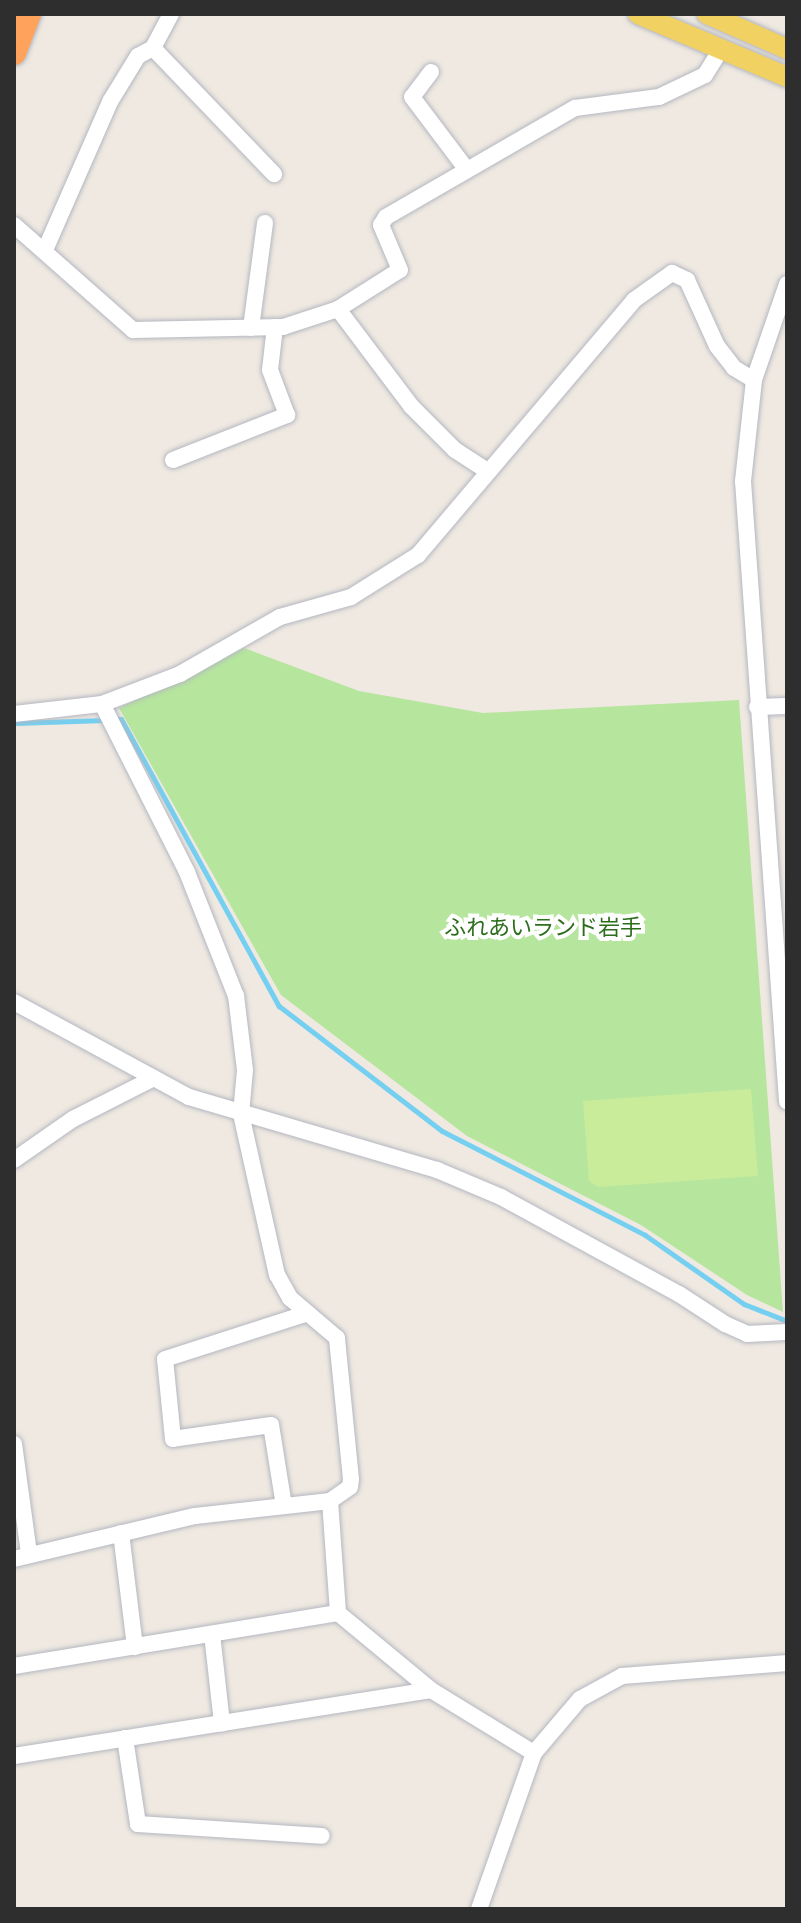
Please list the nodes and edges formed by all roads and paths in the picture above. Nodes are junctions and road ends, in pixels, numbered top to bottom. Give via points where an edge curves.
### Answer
1 (29, 14) edge
2 (171, 14) edge
3 (638, 14) edge
4 (707, 14) edge
5 (153, 48) junction
6 (722, 48) junction
7 (787, 49) edge
8 (14, 53) edge
9 (431, 72) dead end
10 (787, 77) edge
11 (467, 170) junction
12 (274, 174) dead end
13 (265, 223) dead end
14 (14, 225) edge
15 (45, 250) junction
16 (787, 284) edge
17 (338, 309) junction
18 (275, 327) junction
19 (251, 328) junction
20 (754, 380) junction
21 (173, 460) dead end
22 (489, 472) junction
23 (787, 706) edge
24 (104, 707) junction
25 (757, 707) junction
26 (14, 714) edge
27 (14, 1002) edge
28 (150, 1080) junction
29 (787, 1101) edge
30 (241, 1114) junction
31 (14, 1160) edge
32 (308, 1313) junction
33 (787, 1332) edge
34 (14, 1444) edge
35 (330, 1501) junction
36 (284, 1506) junction
37 (121, 1533) junction
38 (22, 1556) edge
39 (338, 1613) junction
40 (212, 1634) junction
41 (135, 1647) junction
42 (787, 1663) edge
43 (14, 1666) edge
44 (431, 1690) junction
45 (222, 1723) junction
46 (125, 1738) junction
47 (534, 1753) junction
48 (14, 1756) edge
49 (322, 1836) dead end
50 (479, 1909) edge

1 - 8 highway
2 - 5 street
3 - 6 main road
4 - 7 main road
5 - 12 street
5 - 15 street via 138,56 111,100
6 - 10 main road
6 - 11 street via 710,72 694,81 659,97 575,108
9 - 11 street via 415,86 412,97
11 - 17 street via 382,221 400,270
13 - 19 street
14 - 15 street
15 - 19 street via 133,330
16 - 20 street
17 - 18 street
17 - 22 street via 411,406 455,450
18 - 19 street
18 - 21 street via 270,370 287,415
20 - 22 street via 734,368 717,346 687,280 672,273 634,300
20 - 25 street via 743,481
22 - 24 street via 418,555 351,597 280,617 180,674
23 - 25 street
24 - 26 street
24 - 30 street via 187,872 236,996 245,1070
25 - 29 street
27 - 28 street
28 - 30 street
28 - 31 street via 73,1119
30 - 32 street via 277,1275 290,1298
30 - 33 street via 437,1170 501,1197 725,1324 747,1334
32 - 35 street via 337,1338 351,1479 350,1487
32 - 36 street via 165,1359 173,1439 271,1425
34 - 38 street
35 - 36 street
35 - 39 street
36 - 37 street via 195,1516
37 - 38 street
37 - 41 street
39 - 40 street
39 - 44 street
40 - 41 street
40 - 45 street
41 - 43 street
42 - 47 street via 622,1676 580,1699
44 - 45 street
44 - 47 street
45 - 46 street
46 - 48 street
46 - 49 street via 138,1824
47 - 50 street

